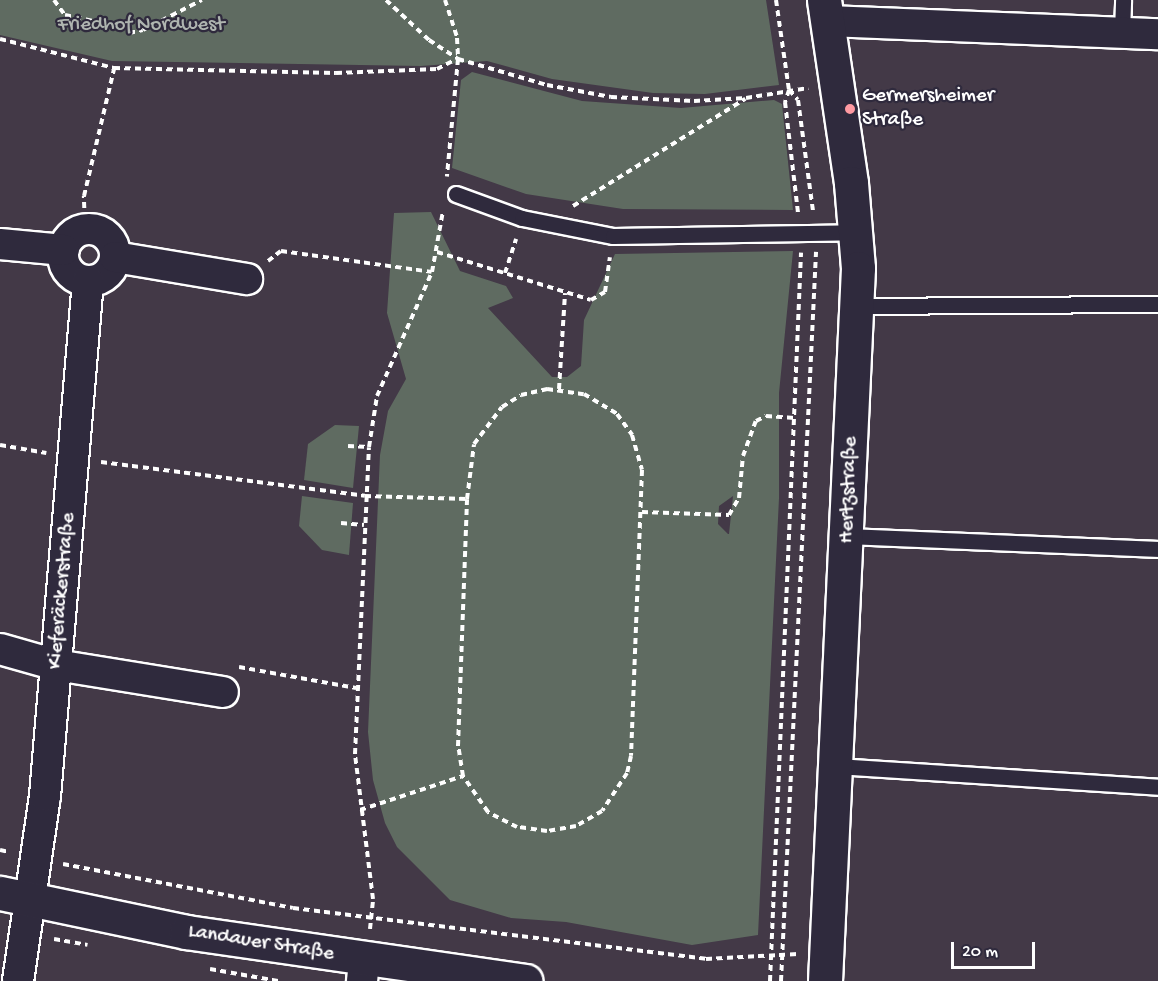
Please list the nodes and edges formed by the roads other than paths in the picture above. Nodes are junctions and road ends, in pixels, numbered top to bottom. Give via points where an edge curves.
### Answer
1 (1124, 0) edge
2 (826, 10) edge
3 (1122, 32) junction
4 (1158, 34) edge
5 (449, 194) road end
6 (856, 232) junction
7 (0, 244) edge
8 (64, 250) junction
9 (115, 257) junction
10 (247, 279) road end
11 (88, 280) junction
12 (1158, 304) edge
13 (857, 306) junction
14 (848, 536) junction
15 (1158, 549) edge
16 (0, 649) edge
17 (56, 665) junction
18 (223, 692) road end
19 (836, 766) junction
20 (1158, 787) edge
21 (0, 893) edge
22 (32, 900) junction
23 (826, 968) edge
24 (363, 971) edge
25 (18, 981) edge
26 (525, 981) edge

1 - 3 lane
2 - 3 street
2 - 6 main road, Hertzstraße
3 - 4 street
5 - 6 lane via 522,218 613,236
6 - 13 main road, Hertzstraße
7 - 8 street
8 - 9 street via 73,234 98,230 109,238
8 - 11 street via 69,271
9 - 10 street
9 - 11 street via 106,274
11 - 17 street, Kieferäckerstraße
12 - 13 lane
13 - 14 main road, Hertzstraße
14 - 15 lane
14 - 19 main road, Hertzstraße
16 - 17 street
17 - 18 street
17 - 22 street, Kieferäckerstraße
19 - 20 lane
19 - 23 main road, Hertzstraße
21 - 22 main road, Landauer Straße
22 - 24 main road, Landauer Straße
22 - 25 street, Kieferäckerstraße
24 - 26 main road, Landauer Straße

